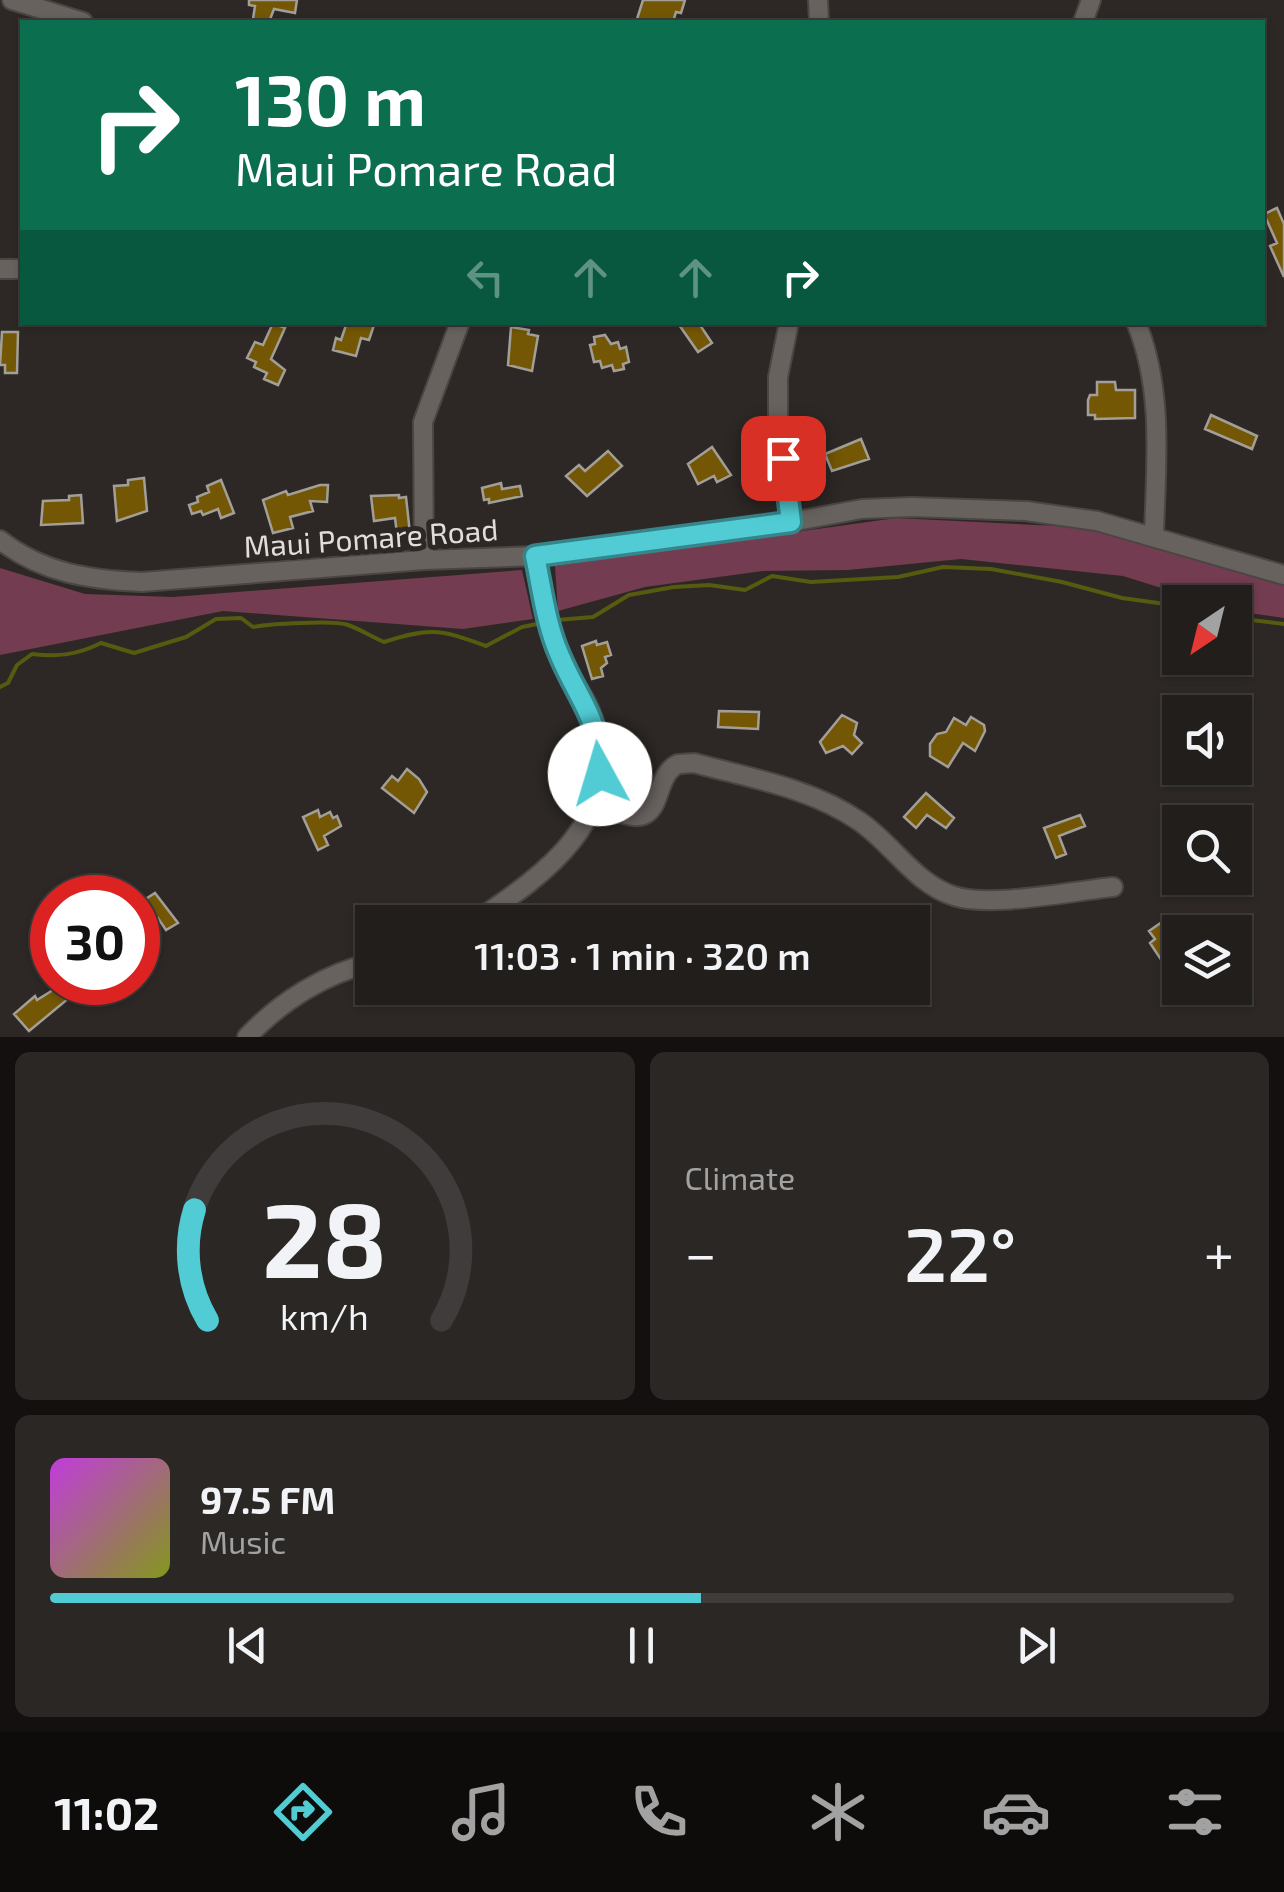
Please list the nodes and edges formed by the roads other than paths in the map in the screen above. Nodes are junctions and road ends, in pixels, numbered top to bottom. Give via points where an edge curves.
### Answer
1 (12, 0) edge
2 (77, 20) edge
3 (459, 325) edge
4 (788, 325) edge
5 (1137, 325) edge
6 (791, 522) junction
7 (1154, 535) junction
8 (0, 540) edge
9 (535, 556) junction
10 (424, 560) junction
11 (1284, 575) edge
12 (594, 800) junction
13 (1114, 887) dead end
14 (497, 905) edge
15 (355, 968) edge
16 (247, 1037) edge

1 - 2 street
3 - 10 street via 423,422
4 - 6 street via 778,377 778,426
5 - 7 street via 1158,416
6 - 7 street, Maui Pomare Road via 862,509 1026,510
6 - 9 street, Maui Pomare Road
7 - 11 street, Maui Pomare Road
8 - 10 street, Maui Pomare Road via 42,565 100,580 142,582
9 - 10 street, Maui Pomare Road
9 - 12 street via 560,656 600,744
12 - 13 street via 616,813 644,814 656,804 667,774 678,764 694,763 834,806 882,838 922,879 954,896 982,900
12 - 14 street via 581,830 550,867
15 - 16 street via 285,1002

